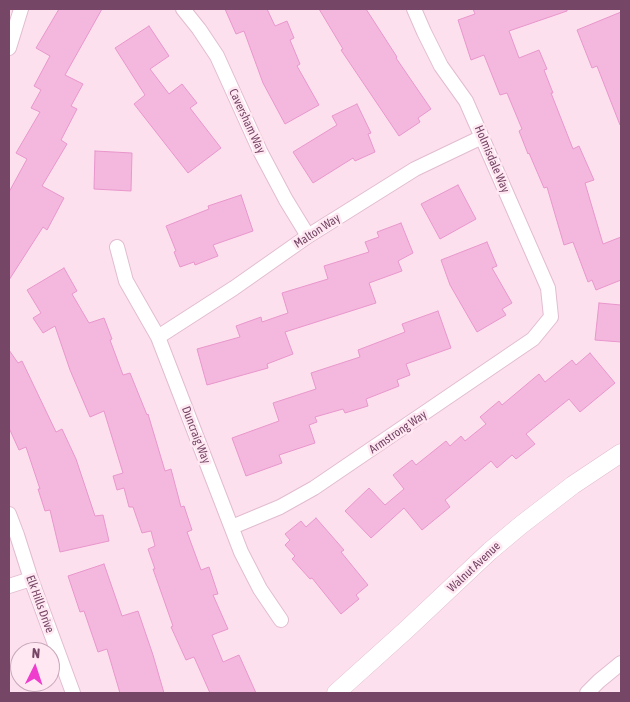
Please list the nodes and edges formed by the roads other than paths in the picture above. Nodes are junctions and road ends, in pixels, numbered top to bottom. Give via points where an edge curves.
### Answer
1 (21, 9) edge
2 (183, 9) edge
3 (414, 9) edge
4 (9, 48) edge
5 (482, 137) junction
6 (308, 236) junction
7 (117, 247) dead end
8 (551, 317) joint
9 (158, 337) junction
10 (621, 453) edge
11 (9, 514) edge
12 (232, 527) junction
13 (31, 579) junction
14 (9, 586) edge
15 (281, 620) dead end
16 (621, 663) edge
17 (73, 693) edge
18 (336, 693) edge
19 (587, 693) edge

1 - 4 street
2 - 6 street, Caversham Way via 217,56 260,151
3 - 5 street, Holmisdale Way via 441,66 466,101
5 - 6 street, Malton Way via 415,169
5 - 8 street, Holmisdale Way via 548,288
6 - 9 street, Malton Way
7 - 9 street, Duncraig Way via 126,281
8 - 12 street, Armstrong Way via 533,339 314,488 280,507
9 - 12 street, Duncraig Way
10 - 18 street, Walnut Avenue via 514,530
11 - 13 street, Elk Hills Drive
12 - 15 street, Duncraig Way via 260,589
13 - 14 street
13 - 17 street, Elk Hills Drive
16 - 19 street

